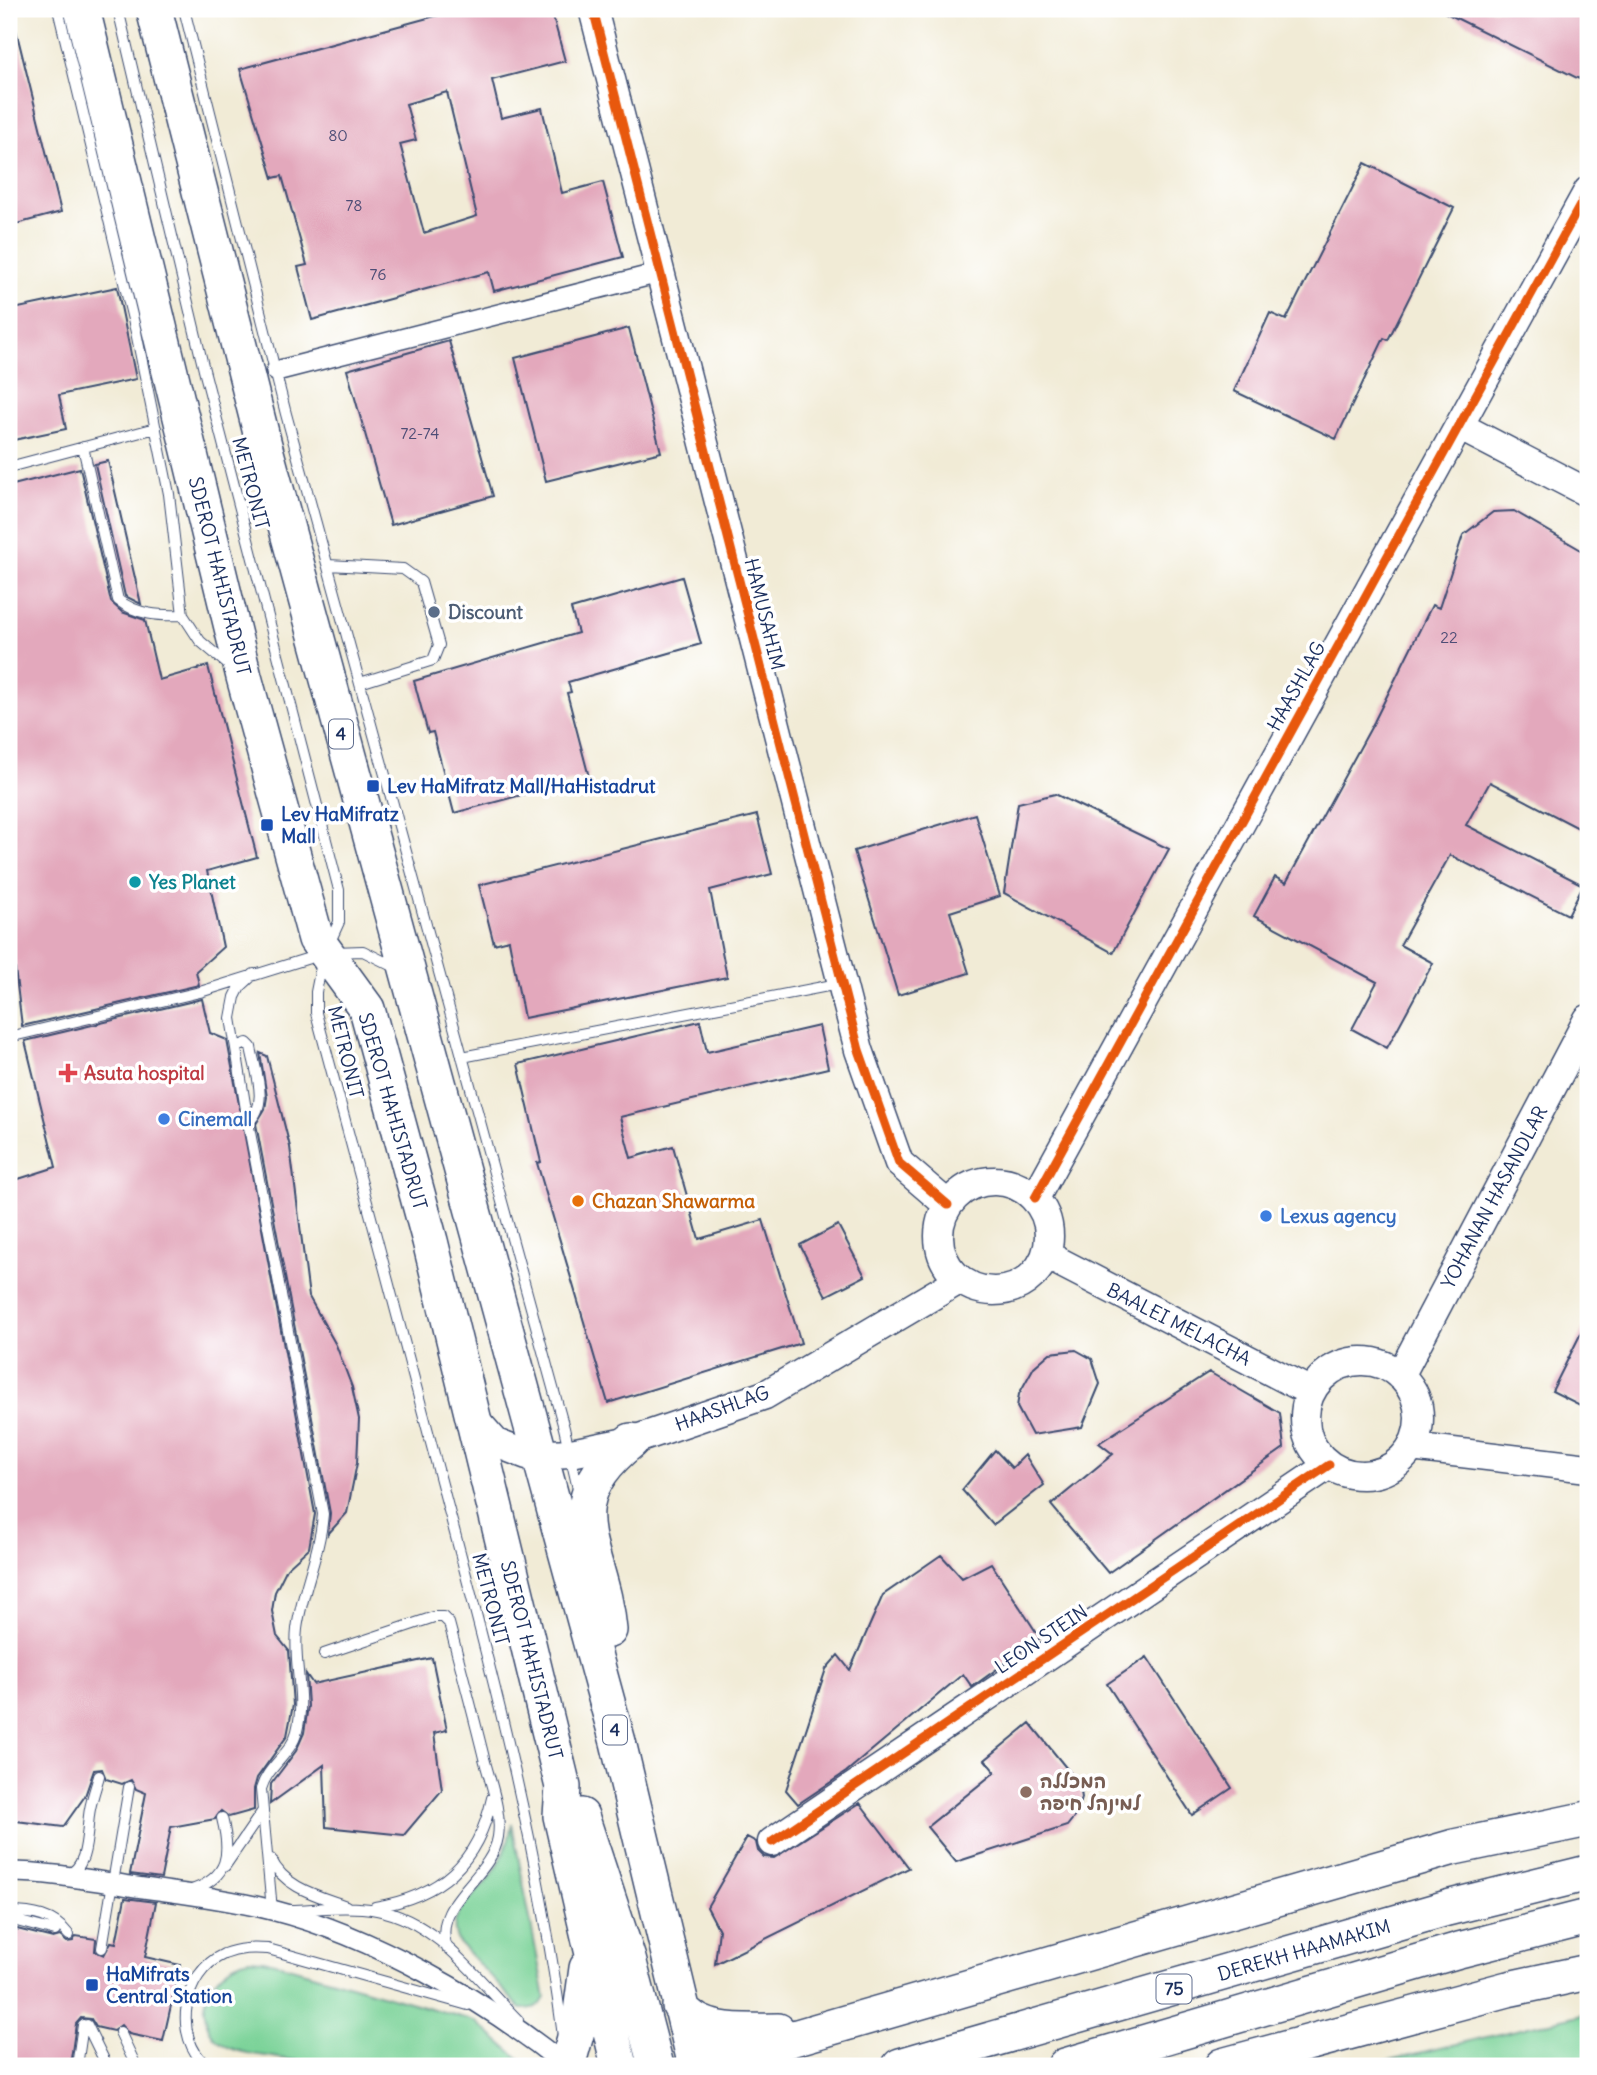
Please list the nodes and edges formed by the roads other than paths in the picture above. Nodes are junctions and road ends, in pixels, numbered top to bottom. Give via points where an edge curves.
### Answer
1 (58, 9) edge
2 (82, 9) edge
3 (118, 9) edge
4 (154, 9) edge
5 (184, 9) edge
6 (593, 9) edge
7 (1588, 191) edge
8 (659, 273) junction
9 (276, 371) junction
10 (286, 414) junction
11 (1459, 426) junction
12 (156, 428) junction
13 (264, 445) junction
14 (83, 447) junction
15 (9, 467) edge
16 (1588, 493) edge
17 (328, 565) junction
18 (183, 615) junction
19 (244, 677) junction
20 (360, 683) junction
21 (325, 953) junction
22 (254, 974) junction
23 (410, 983) junction
24 (842, 983) junction
25 (1588, 1019) edge
26 (9, 1037) edge
27 (237, 1046) junction
28 (463, 1057) junction
29 (248, 1122) junction
30 (1035, 1198) junction
31 (948, 1205) junction
32 (1046, 1255) junction
33 (959, 1280) junction
34 (1400, 1376) junction
35 (1311, 1392) junction
36 (473, 1418) junction
37 (631, 1441) junction
38 (1411, 1447) junction
39 (555, 1455) junction
40 (1329, 1465) junction
41 (1588, 1468) edge
42 (584, 1516) junction
43 (324, 1654) dead end
44 (618, 1742) junction
45 (99, 1776) dead end
46 (129, 1787) dead end
47 (563, 1787) junction
48 (493, 1794) junction
49 (262, 1812) junction
50 (222, 1818) dead end
51 (1588, 1819) edge
52 (772, 1842) dead end
53 (269, 1853) junction
54 (221, 1871) junction
55 (9, 1872) edge
56 (1588, 1872) edge
57 (59, 1877) junction
58 (113, 1884) junction
59 (181, 1894) junction
60 (353, 1908) junction
61 (367, 1909) junction
62 (272, 1910) junction
63 (9, 1912) edge
64 (1588, 1917) edge
65 (9, 1919) edge
66 (588, 1929) junction
67 (55, 1931) dead end
68 (69, 1935) dead end
69 (102, 1948) dead end
70 (448, 1950) junction
71 (1588, 1972) edge
72 (680, 2006) junction
73 (486, 2010) junction
74 (824, 2027) junction
75 (120, 2032) dead end
76 (528, 2037) junction
77 (77, 2066) edge
78 (107, 2066) edge
79 (136, 2066) edge
80 (207, 2066) edge
81 (566, 2066) edge
82 (619, 2066) edge
83 (656, 2066) edge
84 (696, 2066) edge
85 (900, 2066) edge
86 (1065, 2066) edge
87 (1222, 2066) edge

1 - 12 lane
2 - 19 highway, SDEROT HAHISTADRUT
3 - 21 lane, METRONIT via 204,370 339,890 339,922
4 - 13 highway, 4
5 - 9 lane
6 - 8 street, HAMUSAHIM
7 - 11 street, HAASHLAG
8 - 9 street
8 - 24 street, HAMUSAHIM
9 - 10 lane
10 - 13 lane
10 - 17 lane
11 - 16 street
11 - 30 street, HAASHLAG
12 - 14 lane
12 - 18 lane
13 - 23 highway, 4
14 - 15 lane
14 - 18 lane via 118,600 131,610
17 - 20 lane
17 - 20 lane via 403,569 421,582 439,645 433,660
18 - 19 lane via 200,641
19 - 21 highway, SDEROT HAHISTADRUT via 316,939
20 - 28 lane
21 - 22 lane
21 - 23 lane via 350,950 375,955
21 - 36 highway, SDEROT HAHISTADRUT via 367,1009
21 - 81 lane, METRONIT via 317,982 316,1013 494,1684 555,1971
22 - 26 lane via 200,992
22 - 27 lane via 240,987 233,1003
23 - 39 highway, 4
24 - 28 lane
24 - 31 street, HAMUSAHIM via 859,1049 899,1163
25 - 34 street, YOHANAN HASANDLAR
27 - 29 lane
27 - 29 lane via 251,1046 260,1101 258,1113
28 - 39 lane
29 - 49 lane via 323,1514 297,1633 302,1702 297,1733 264,1780
30 - 31 street via 1022,1187 990,1180 959,1192
30 - 32 street via 1049,1225
31 - 33 street via 938,1236 948,1268
32 - 33 street via 1038,1270 1009,1290 992,1292
32 - 35 street, BAALEI MELACHA
33 - 37 street, HAASHLAG via 765,1395
34 - 35 street via 1385,1366 1351,1362 1321,1378
34 - 38 street via 1418,1409
35 - 40 street via 1306,1408 1309,1440
36 - 39 street, HAASHLAG via 496,1443
36 - 47 highway, SDEROT HAHISTADRUT
37 - 39 street, HAASHLAG
37 - 42 highway via 596,1475
38 - 40 street via 1383,1471 1346,1474
38 - 41 street
39 - 42 lane
39 - 44 highway, 4
40 - 52 street, LEON STEIN
42 - 44 highway via 608,1624
43 - 48 lane via 434,1617 446,1619
44 - 72 highway, 4
45 - 57 lane via 82,1857 72,1873
46 - 58 lane
47 - 66 highway, SDEROT HAHISTADRUT via 561,1816
47 - 83 highway via 577,1805 600,1869
48 - 61 lane via 482,1834 450,1876 421,1894
48 - 70 lane via 499,1830 495,1848 446,1916 443,1931
49 - 53 lane
49 - 54 lane
50 - 54 lane via 227,1848
51 - 74 highway via 1454,1847
53 - 60 lane via 281,1874 297,1886
53 - 62 lane
54 - 59 lane via 210,1884
55 - 57 street
56 - 85 highway, DEREKH HAAMAKIM / 75 via 1447,1908
57 - 58 street
58 - 59 street
58 - 69 lane
59 - 62 street
60 - 61 lane
60 - 62 lane
61 - 70 lane via 416,1923
62 - 73 street via 374,1949
63 - 68 lane via 43,1916
64 - 86 highway, 75 via 1459,1950
65 - 67 lane
66 - 81 highway via 585,1999
66 - 82 highway, SDEROT HAHISTADRUT
70 - 76 lane via 519,2022
71 - 87 highway
72 - 74 highway via 695,2020 726,2029
72 - 84 highway, 4
73 - 76 street
73 - 80 lane via 268,1949 243,1948 206,1967 187,2003 193,2052
74 - 84 highway
75 - 79 lane
76 - 81 street
77 - 78 lane via 85,2025

